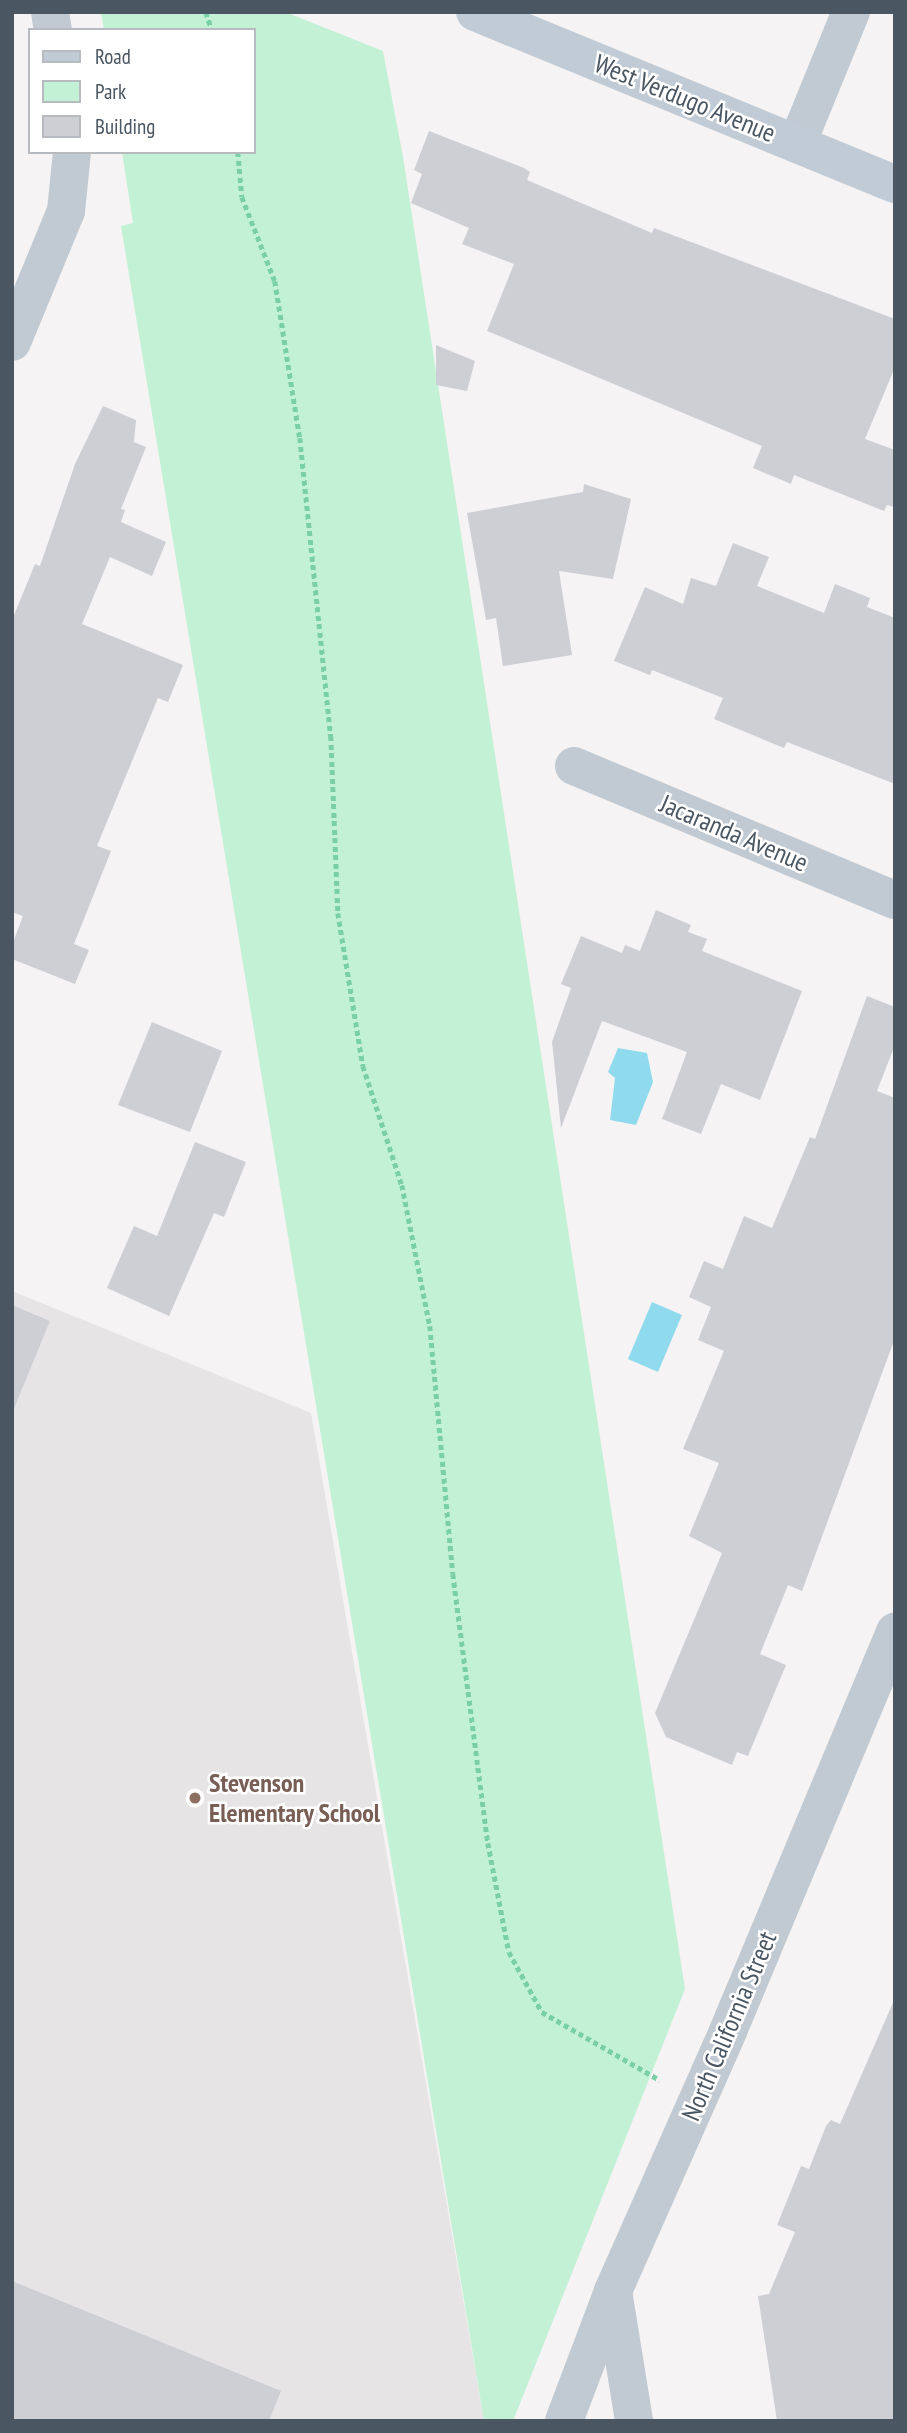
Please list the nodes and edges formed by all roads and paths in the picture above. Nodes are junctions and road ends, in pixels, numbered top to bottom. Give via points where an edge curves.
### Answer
1 (475, 12) edge
2 (851, 12) edge
3 (797, 144) junction
4 (72, 154) edge
5 (238, 154) edge
6 (895, 184) edge
7 (12, 342) edge
8 (574, 766) dead end
9 (895, 900) edge
10 (895, 1632) edge
11 (697, 2102) junction
12 (613, 2291) junction
13 (564, 2421) edge
14 (634, 2421) edge

1 - 3 main road, West Verdugo Avenue
2 - 3 street
3 - 6 main road, West Verdugo Avenue
4 - 7 street via 66,211
5 - 11 path via 242,197 275,281 300,438 331,736 338,913 363,1066 401,1185 429,1326 453,1574 488,1843 509,1952 542,2012
8 - 9 street, Jacaranda Avenue
10 - 11 street, North California Street
11 - 12 street, North California Street
12 - 13 street, North California Street
12 - 14 street

